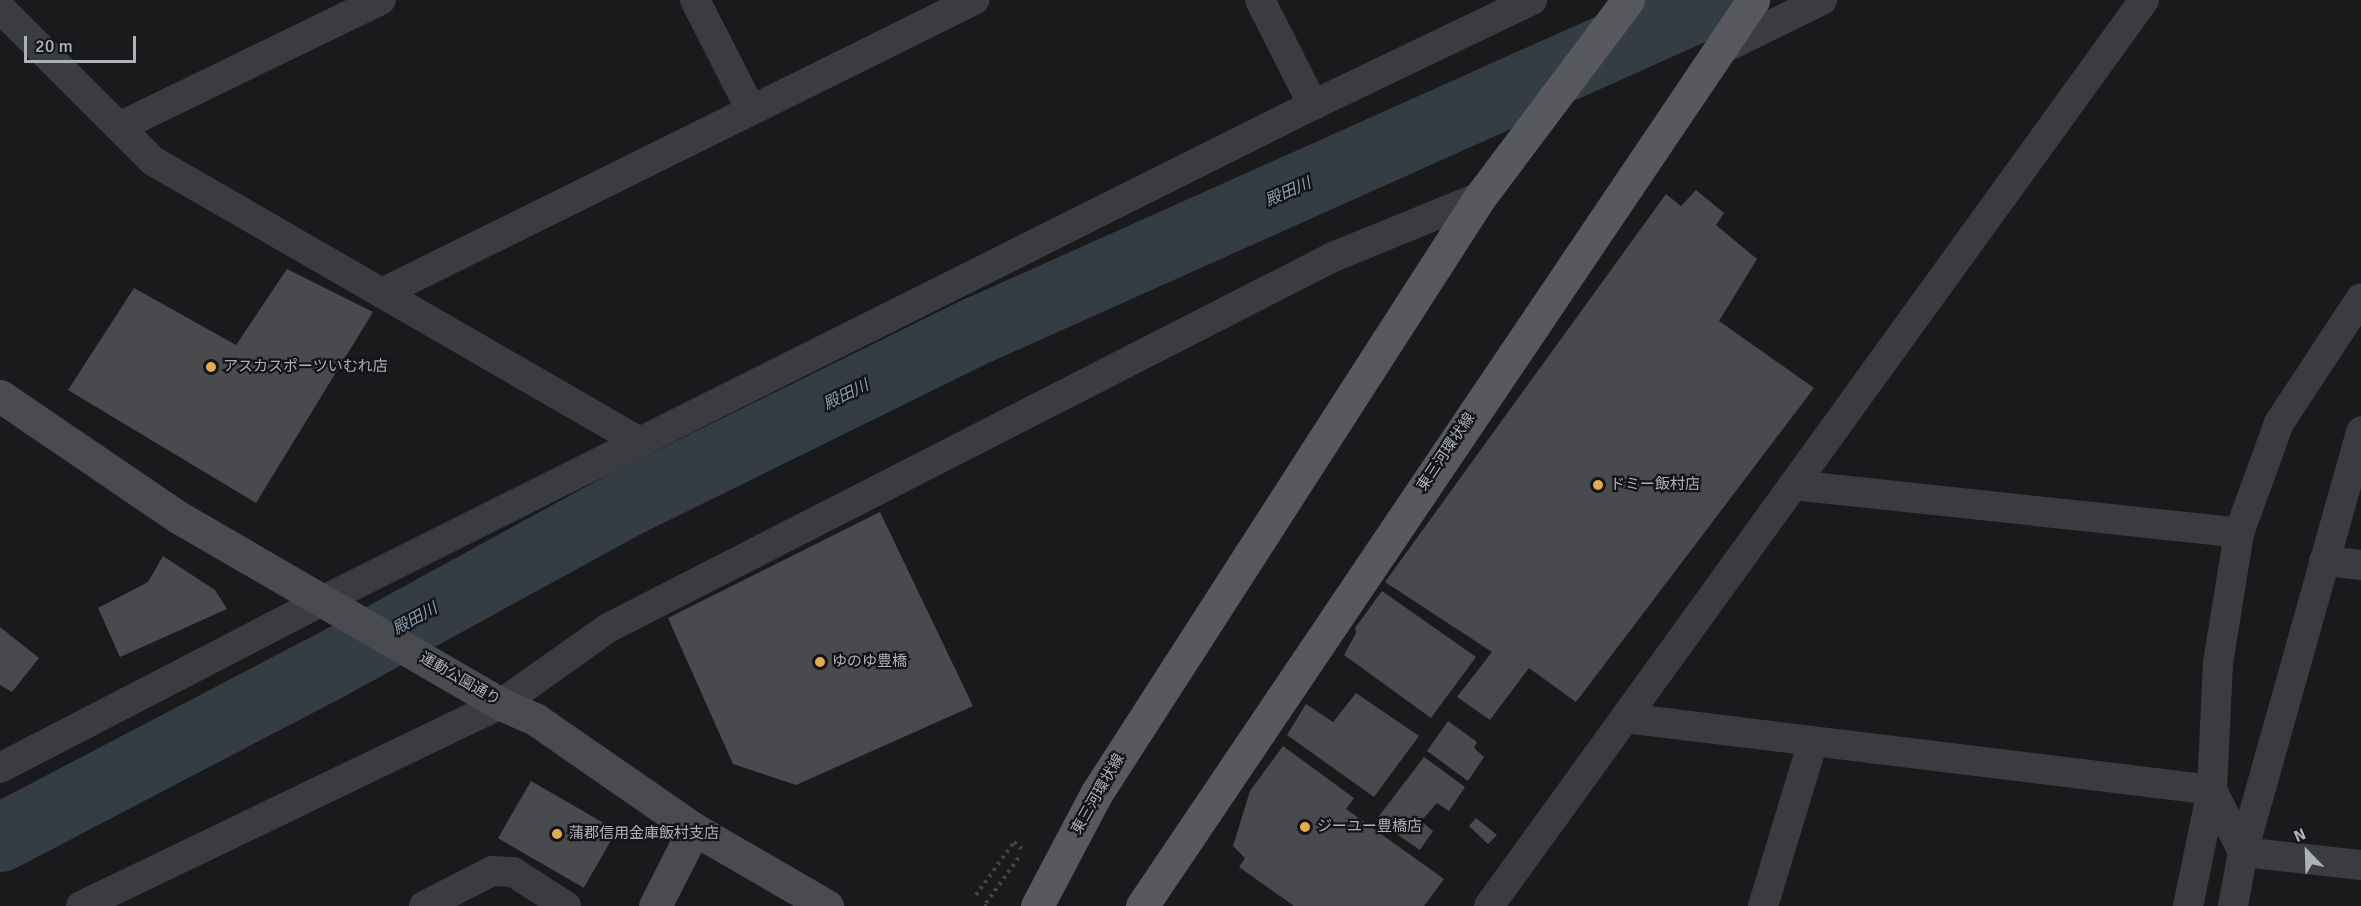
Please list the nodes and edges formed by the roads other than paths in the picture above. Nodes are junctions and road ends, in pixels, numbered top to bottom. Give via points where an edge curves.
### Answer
1 (381, 0) edge
2 (695, 0) edge
3 (974, 0) edge
4 (1260, 0) edge
5 (1532, 0) edge
6 (1628, 0) edge
7 (1822, 0) edge
8 (2144, 0) edge
9 (0, 8) edge
10 (1746, 11) edge
11 (1718, 51) junction
12 (1313, 105) junction
13 (751, 111) junction
14 (119, 127) junction
15 (1480, 197) junction
16 (382, 293) junction
17 (2361, 298) edge
18 (0, 396) edge
19 (2361, 431) edge
20 (640, 442) junction
21 (1793, 485) junction
22 (2349, 517) edge
23 (2239, 532) junction
24 (2324, 561) junction
25 (2361, 565) edge
26 (332, 604) junction
27 (488, 696) junction
28 (1625, 718) junction
29 (1812, 741) junction
30 (0, 768) edge
31 (2212, 790) junction
32 (694, 830) junction
33 (2244, 852) junction
34 (2361, 865) edge
35 (81, 906) edge
36 (424, 906) edge
37 (566, 906) edge
38 (655, 906) edge
39 (827, 906) edge
40 (1037, 906) edge
41 (1142, 906) edge
42 (1489, 906) edge
43 (1763, 906) edge
44 (2188, 906) edge
45 (2233, 906) edge

1 - 14 street
2 - 13 street
3 - 13 street
4 - 12 street
5 - 12 street
6 - 15 main road, 東三河環状線
7 - 11 street
8 - 21 street
9 - 14 street
10 - 11 main road, 東三河環状線
11 - 41 main road, 東三河環状線
12 - 20 street
13 - 16 street
14 - 16 street via 153,161
15 - 27 street via 1333,257 619,623
15 - 40 main road, 東三河環状線 via 1096,794
16 - 20 street
17 - 23 street via 2279,423
18 - 26 street, 運動公園通り via 178,517
19 - 22 street
20 - 26 street
21 - 23 street
21 - 28 street
22 - 24 street
23 - 31 street via 2218,663
24 - 25 street
24 - 33 street
26 - 27 street, 運動公園通り
26 - 30 street
27 - 32 street, 運動公園通り via 535,719
27 - 35 street
28 - 29 street
28 - 42 street
29 - 31 street
29 - 43 street
31 - 33 street
31 - 44 street
32 - 38 street
32 - 39 street, 運動公園通り
33 - 34 street
33 - 45 street
36 - 37 street via 492,871 513,872

